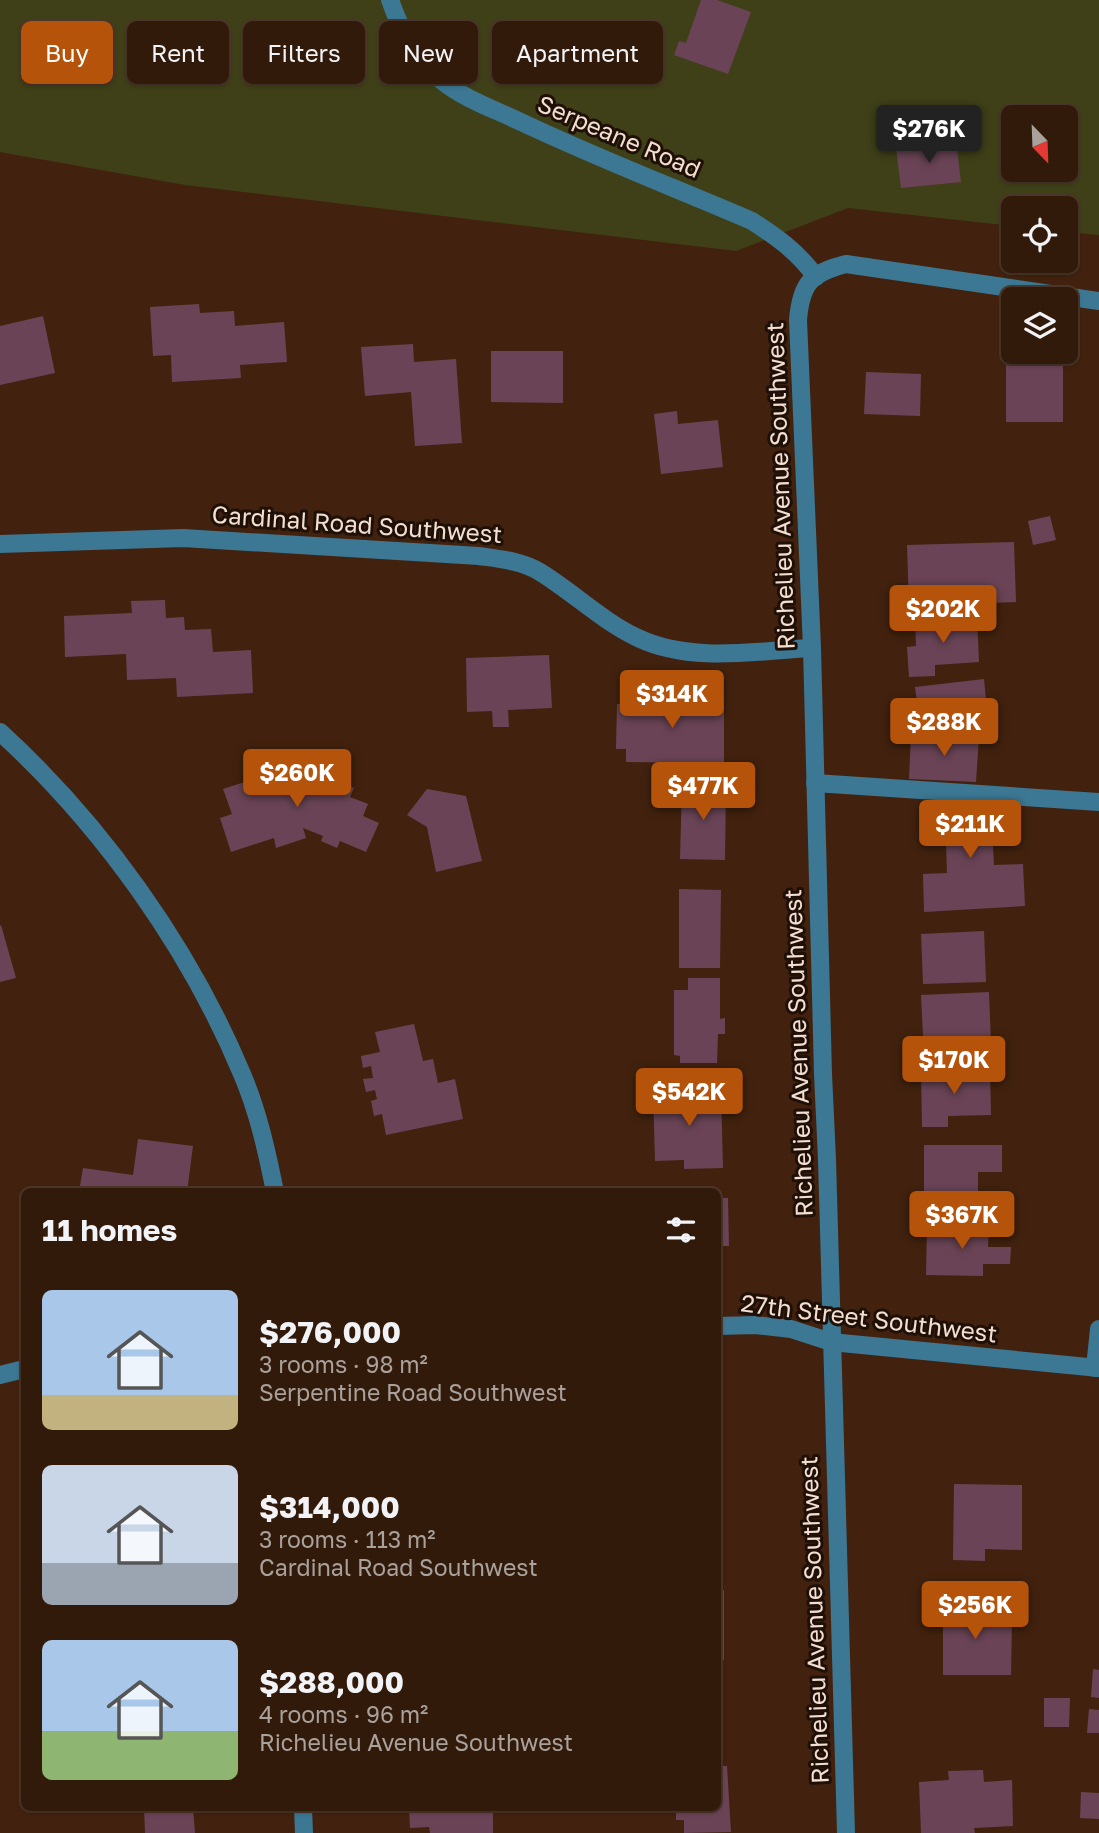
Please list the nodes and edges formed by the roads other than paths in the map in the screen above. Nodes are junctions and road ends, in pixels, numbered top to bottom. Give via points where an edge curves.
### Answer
1 (390, 0) edge
2 (816, 276) junction
3 (1099, 301) edge
4 (0, 544) edge
5 (813, 648) junction
6 (0, 732) edge
7 (816, 783) junction
8 (1099, 802) edge
9 (274, 1188) edge
10 (721, 1326) edge
11 (1099, 1329) edge
12 (831, 1342) junction
13 (1097, 1368) edge
14 (21, 1370) edge
15 (0, 1376) edge
16 (303, 1811) edge
17 (304, 1833) edge
18 (846, 1833) edge

1 - 2 street, Serpeane Road via 418,57 463,95 752,221 782,240
2 - 3 street via 846,264
2 - 5 street, Richelieu Avenue Southwest via 800,302 799,320
4 - 5 street, Cardinal Road Southwest via 183,538 479,556 510,560 539,571 608,622 674,650 702,654
5 - 7 street, Richelieu Avenue Southwest
6 - 9 street via 72,806 165,928 243,1075
7 - 8 street
7 - 12 street, Richelieu Avenue Southwest
10 - 12 street, 27th Street Southwest via 791,1329
11 - 13 street
12 - 13 street, 27th Street Southwest
12 - 18 street, Richelieu Avenue Southwest
14 - 15 street
16 - 17 street

